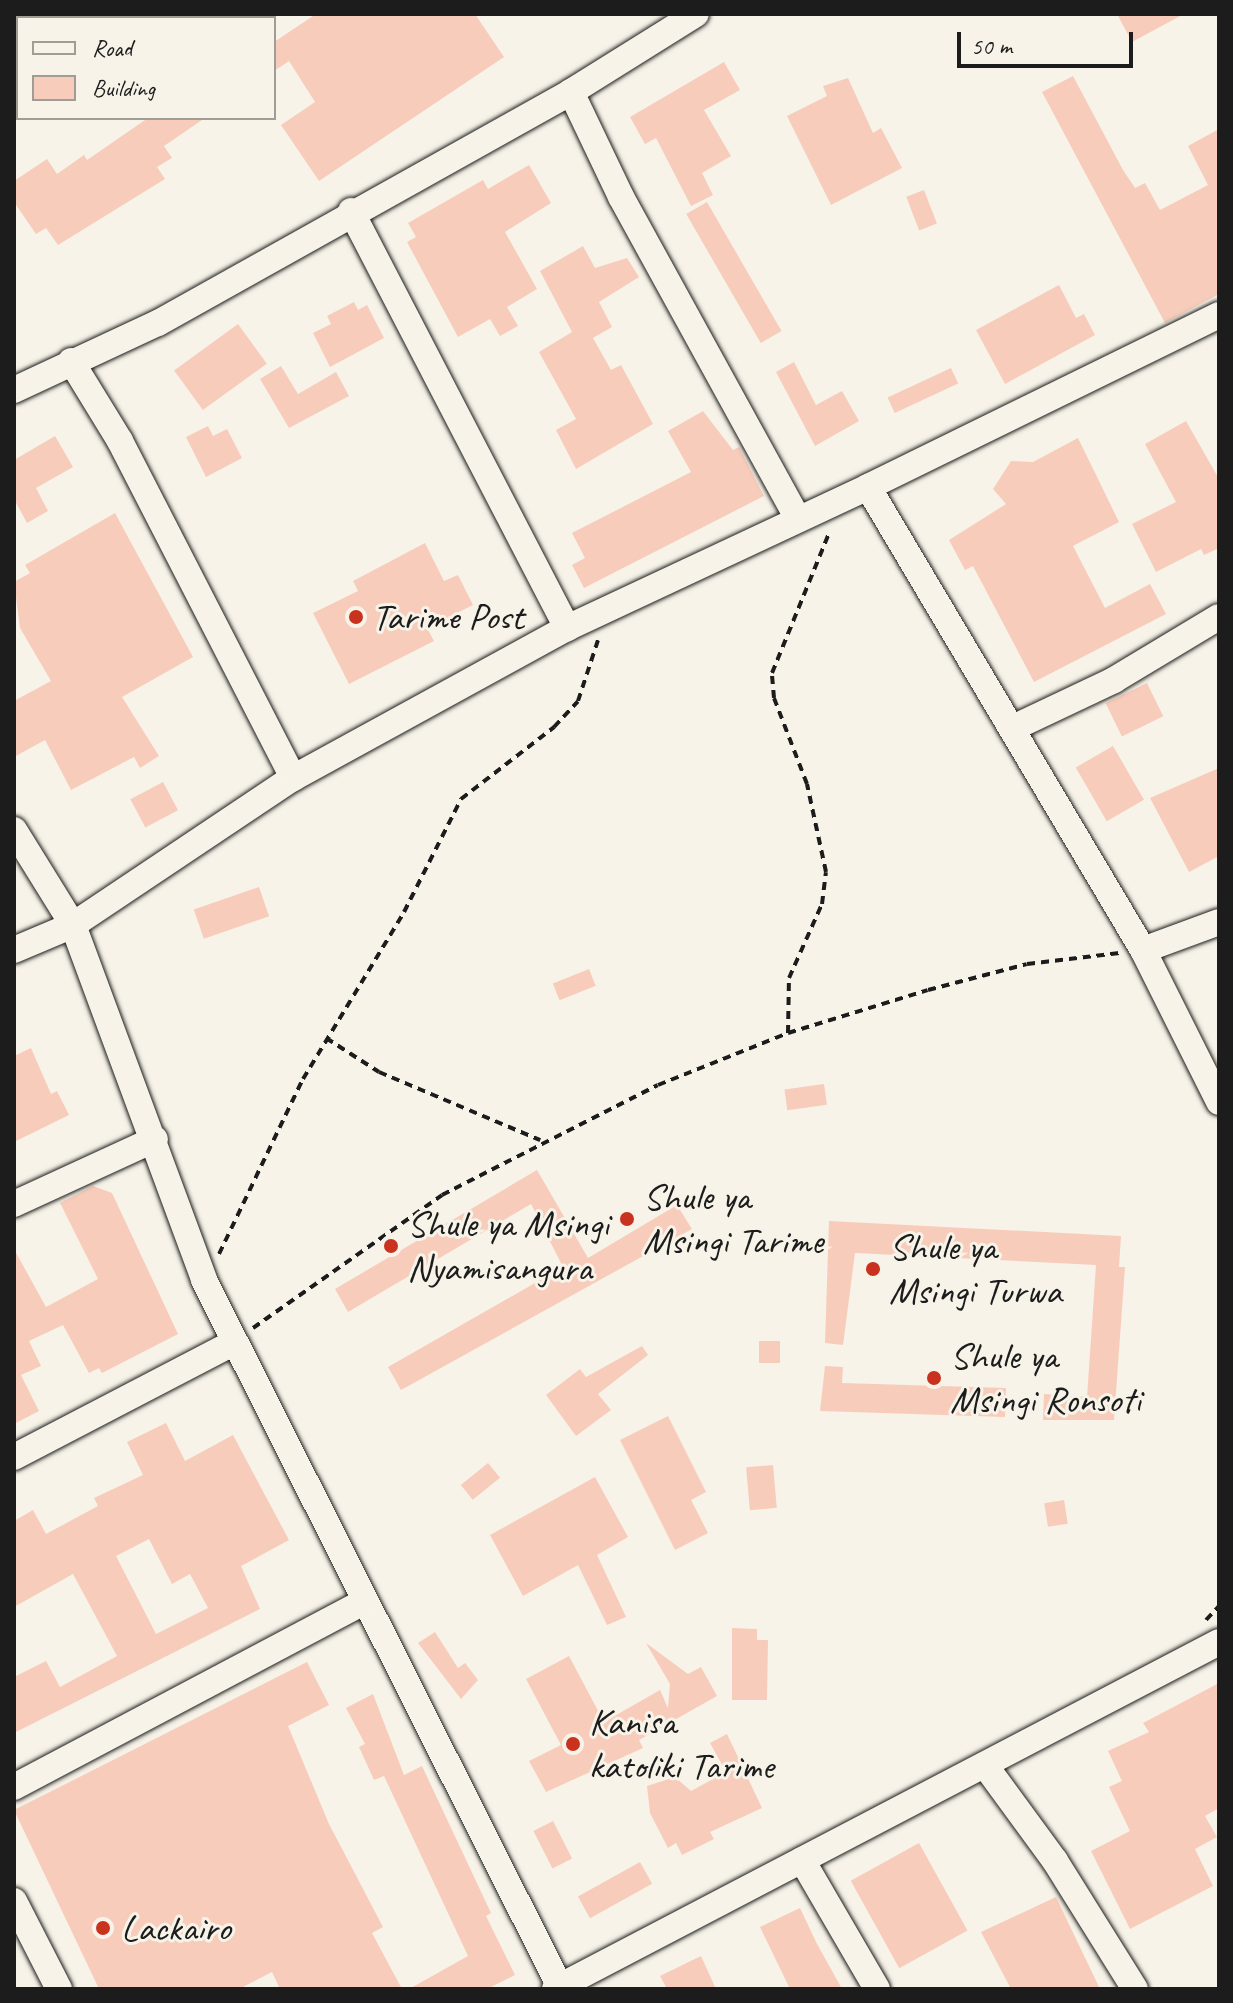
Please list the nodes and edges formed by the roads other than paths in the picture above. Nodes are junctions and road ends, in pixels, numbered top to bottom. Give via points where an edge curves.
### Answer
1 (696, 14) edge
2 (571, 92) junction
3 (351, 211) junction
4 (1219, 315) edge
5 (71, 361) junction
6 (14, 390) edge
7 (856, 492) junction
8 (797, 517) junction
9 (1219, 617) edge
10 (567, 628) junction
11 (1013, 728) junction
12 (293, 778) junction
13 (14, 830) edge
14 (1219, 922) edge
15 (73, 925) junction
16 (14, 950) edge
17 (1143, 950) junction
18 (1219, 1102) edge
19 (155, 1139) junction
20 (14, 1204) edge
21 (235, 1342) junction
22 (14, 1457) edge
23 (365, 1601) junction
24 (1219, 1642) edge
25 (987, 1768) junction
26 (14, 1787) edge
27 (802, 1860) junction
28 (17, 1912) edge
29 (559, 1988) edge
30 (59, 1989) edge
31 (877, 1989) edge
32 (1135, 1989) edge

1 - 2 street
2 - 3 street
2 - 8 street via 621,197
3 - 5 street via 158,323
3 - 10 street
4 - 7 street
5 - 6 street
5 - 12 street via 120,441
7 - 8 street
7 - 11 street
8 - 10 street
9 - 11 street via 1114,680
10 - 12 street
11 - 17 street
12 - 15 street
13 - 15 street
14 - 17 street
15 - 16 street
15 - 19 street
17 - 18 street
19 - 20 street
19 - 21 street via 204,1280
21 - 22 street
21 - 23 street
23 - 26 street
23 - 29 street
24 - 25 street
25 - 27 street
25 - 32 street via 1055,1861
27 - 29 street
27 - 31 street
28 - 30 street

